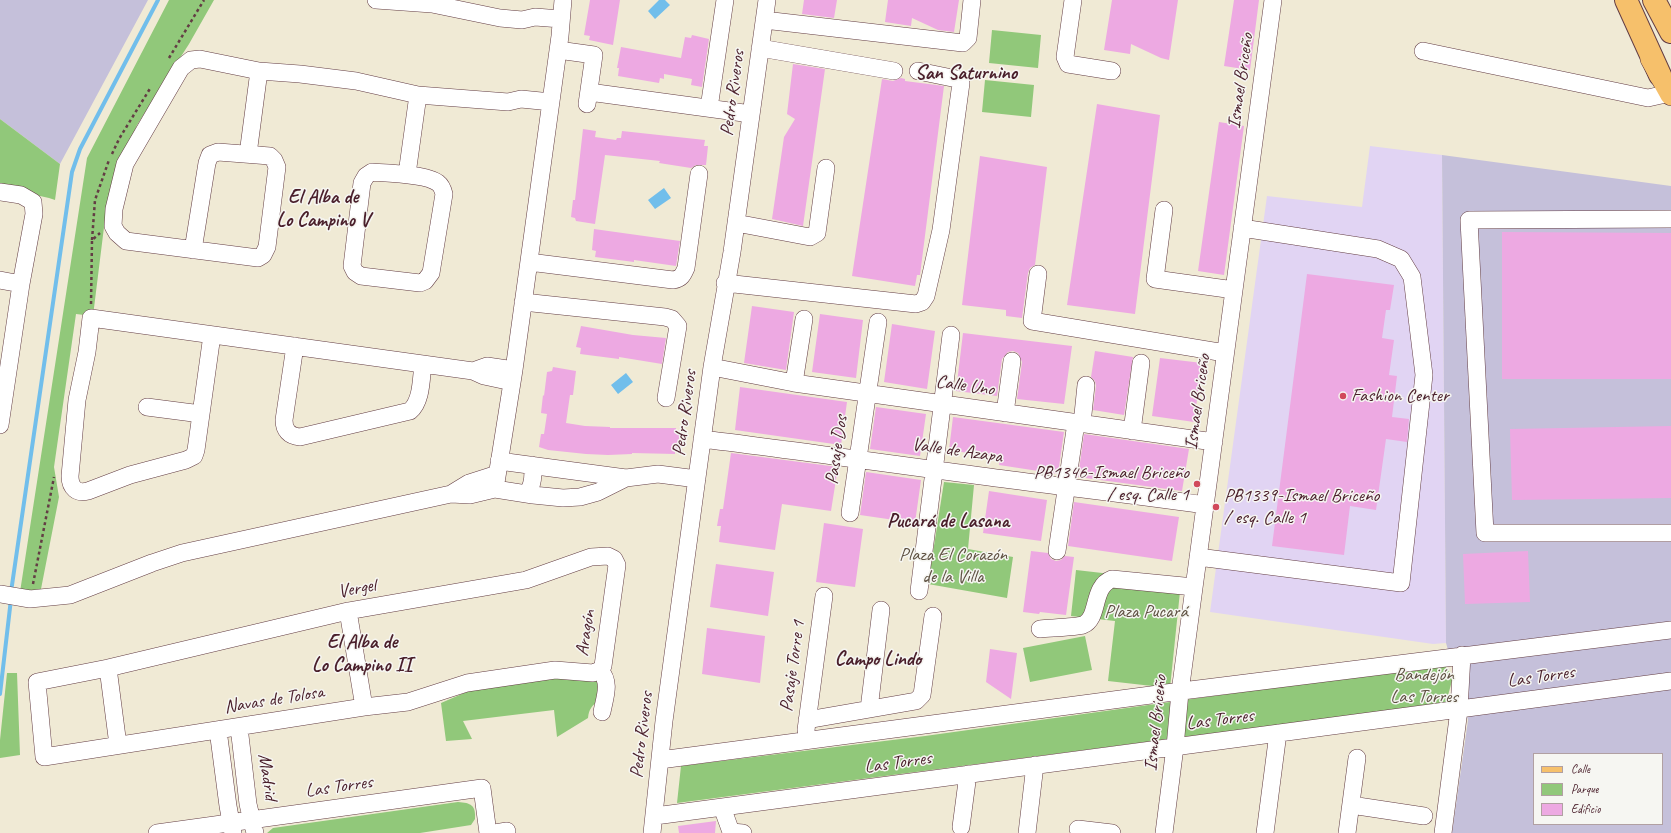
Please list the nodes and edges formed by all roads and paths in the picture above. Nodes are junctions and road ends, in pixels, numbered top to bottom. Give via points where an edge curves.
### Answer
1 (376, 0) edge
2 (563, 0) edge
3 (725, 0) edge
4 (767, 0) edge
5 (972, 0) edge
6 (1073, 0) edge
7 (1273, 0) edge
8 (1618, 0) edge
9 (1626, 0) edge
10 (1654, 0) edge
11 (764, 20) junction
12 (560, 25) junction
13 (1671, 32) edge
14 (760, 48) junction
15 (558, 50) junction
16 (1423, 51) dead end
17 (259, 71) junction
18 (894, 71) dead end
19 (918, 71) dead end
20 (1112, 71) dead end
21 (1667, 88) edge
22 (418, 95) junction
23 (550, 108) junction
24 (709, 108) junction
25 (751, 114) junction
26 (248, 154) junction
27 (826, 168) dead end
28 (407, 174) junction
29 (699, 174) dead end
30 (0, 192) edge
31 (1164, 210) dead end
32 (1671, 219) edge
33 (736, 223) junction
34 (113, 226) junction
35 (1242, 228) junction
36 (193, 250) junction
37 (529, 262) junction
38 (1038, 274) dead end
39 (0, 280) edge
40 (725, 283) junction
41 (21, 284) junction
42 (1234, 290) junction
43 (523, 302) junction
44 (92, 318) junction
45 (804, 318) dead end
46 (878, 322) dead end
47 (212, 335) junction
48 (951, 336) dead end
49 (295, 346) junction
50 (1225, 353) junction
51 (1012, 361) dead end
52 (1141, 363) dead end
53 (423, 364) junction
54 (4, 365) edge
55 (712, 367) junction
56 (513, 376) junction
57 (794, 383) junction
58 (1086, 385) dead end
59 (867, 393) junction
60 (666, 398) dead end
61 (943, 404) junction
62 (147, 407) dead end
63 (1005, 413) junction
64 (200, 414) junction
65 (1079, 423) junction
66 (0, 425) edge
67 (1132, 431) junction
68 (702, 439) junction
69 (1214, 442) junction
70 (858, 458) junction
71 (532, 465) junction
72 (934, 469) junction
73 (497, 475) junction
74 (54, 476) dead end
75 (626, 478) junction
76 (697, 479) junction
77 (1067, 487) junction
78 (527, 494) junction
79 (1205, 506) junction
80 (850, 513) dead end
81 (1671, 533) edge
82 (1057, 551) dead end
83 (1198, 557) junction
84 (614, 559) joint
85 (1194, 587) junction
86 (919, 591) dead end
87 (824, 596) dead end
88 (14, 597) edge
89 (881, 610) dead end
90 (348, 611) junction
91 (933, 616) dead end
92 (1040, 629) dead end
93 (1671, 630) edge
94 (1462, 656) junction
95 (108, 668) junction
96 (600, 670) junction
97 (1671, 681) edge
98 (1180, 692) junction
99 (364, 707) junction
100 (869, 709) junction
101 (1459, 710) junction
102 (602, 712) dead end
103 (807, 720) junction
104 (239, 727) junction
105 (218, 730) junction
106 (1278, 733) junction
107 (805, 741) junction
108 (118, 745) junction
109 (1175, 747) junction
110 (44, 757) joint
111 (1357, 758) dead end
112 (660, 760) junction
113 (1035, 765) junction
114 (968, 774) junction
115 (1351, 805) junction
116 (722, 807) junction
117 (1424, 816) dead end
118 (653, 825) edge
119 (254, 826) edge
120 (961, 827) dead end
121 (232, 828) edge
122 (1078, 829) dead end
123 (157, 833) edge
124 (488, 833) edge
125 (735, 833) edge
126 (1027, 833) edge
127 (1112, 833) edge
128 (1164, 833) edge
129 (1265, 833) edge
130 (1347, 833) edge
131 (1443, 833) edge

1 - 12 street via 432,4 522,20 533,27
2 - 12 street
3 - 24 street
4 - 11 street, Pedro Riveros
5 - 11 street via 968,38 963,43
6 - 20 street via 1065,57 1068,64
7 - 35 street, Ismael Briceño
8 - 21 main road
9 - 21 highway
10 - 13 highway
11 - 14 street, Pedro Riveros
12 - 15 street
14 - 18 street
14 - 25 street, Pedro Riveros
15 - 23 street
15 - 24 street via 594,55 588,98
16 - 21 street via 1648,98
17 - 22 street via 340,79
17 - 26 street
17 - 34 street via 200,59 191,60 186,64 126,164 114,209
19 - 40 street via 957,79 961,83 941,230 926,296 922,302 916,304
22 - 23 street via 508,102 524,109
22 - 28 street
23 - 37 street
24 - 25 street
25 - 33 street, Pedro Riveros
26 - 36 street via 218,152 210,155
26 - 36 street via 270,156 277,167 265,251 258,258
27 - 33 street via 817,233 810,236
28 - 28 street via 372,172 362,183 352,266 361,276 420,283 431,273 443,188 438,182
29 - 37 street via 686,268 678,279
30 - 41 street via 21,195 33,202 34,214
31 - 42 street via 1155,279
32 - 81 street via 1469,220 1485,533
33 - 40 street, Pedro Riveros
34 - 36 street via 126,241
34 - 44 path via 92,240
35 - 42 street, Ismael Briceño
35 - 83 street via 1378,249 1401,259 1412,277 1424,375 1401,583
37 - 43 street
38 - 50 street via 1032,321
39 - 41 street
40 - 55 street, Pedro Riveros
41 - 54 street
42 - 50 street, Ismael Briceño
43 - 56 street
43 - 60 street via 672,319 678,326
44 - 47 street
44 - 64 street via 76,400 70,476 71,486 75,490 88,491 130,475 194,456
45 - 57 street
46 - 59 street, Pasaje Dos
47 - 49 street
47 - 64 street
48 - 61 street
49 - 53 street
49 - 53 street via 284,425 288,433 300,437 410,411 418,399
50 - 69 street, Ismael Briceño
51 - 63 street
52 - 67 street
53 - 56 street via 473,370 487,366
54 - 66 street
55 - 57 street, Calle Uno
55 - 68 street, Pedro Riveros
56 - 73 street
57 - 59 street, Calle Uno
58 - 65 street
59 - 61 street, Calle Uno
59 - 70 street, Pasaje Dos
61 - 63 street, Calle Uno
61 - 72 street
62 - 64 street
63 - 65 street, Calle Uno
65 - 67 street, Calle Uno
65 - 77 street
67 - 69 street, Calle Uno
68 - 70 street, Valle de Azapa
68 - 76 street, Pedro Riveros
69 - 79 street, Ismael Briceño
70 - 72 street, Valle de Azapa
70 - 80 street, Pasaje Dos
71 - 73 street
71 - 75 street
71 - 78 street via 532,485
72 - 77 street, Valle de Azapa
72 - 86 street
73 - 78 street
73 - 88 street via 470,495 451,494 182,553 70,595
74 - 88 path
75 - 76 street via 658,474
75 - 78 street via 598,492 580,497
76 - 112 street, Pedro Riveros
77 - 79 street, Valle de Azapa
77 - 82 street
79 - 83 street, Ismael Briceño
83 - 85 street, Ismael Briceño
84 - 90 street, Vergel via 608,556 591,557 526,580
84 - 96 street, Aragón via 617,565 603,666
85 - 92 street via 1112,579 1101,586 1091,618 1083,624
85 - 98 street, Ismael Briceño
87 - 103 street, Pasaje Torre 1
89 - 100 street
90 - 95 street, Vergel
90 - 99 street
91 - 100 street via 922,695 916,701
93 - 94 street, Las Torres
94 - 98 street, Las Torres
94 - 101 street
95 - 108 street
95 - 110 street, Vergel via 37,682
96 - 99 street, Navas de Tolosa via 593,673 555,670 467,683 408,702
96 - 102 street, Aragón via 606,679 607,687
97 - 101 street, Las Torres
98 - 107 street, Las Torres
98 - 109 street, Ismael Briceño
99 - 104 street, Navas de Tolosa
100 - 103 street
101 - 106 street, Las Torres
101 - 131 street
103 - 107 street, Pasaje Torre 1
104 - 105 street, Navas de Tolosa
104 - 119 street, Madrid via 248,804
105 - 108 street, Navas de Tolosa
105 - 121 street
106 - 109 street, Las Torres
106 - 129 street
107 - 112 street, Las Torres
108 - 110 street, Navas de Tolosa
109 - 113 street, Las Torres
109 - 128 street, Ismael Briceño
111 - 115 street
112 - 118 street, Pedro Riveros
113 - 114 street, Las Torres
113 - 126 street
114 - 116 street, Las Torres
114 - 120 street
115 - 117 street
115 - 130 street
116 - 118 street, Las Torres
116 - 125 street
119 - 121 street, Las Torres
119 - 124 street, Las Torres via 482,788
121 - 123 street, Las Torres
122 - 127 street

